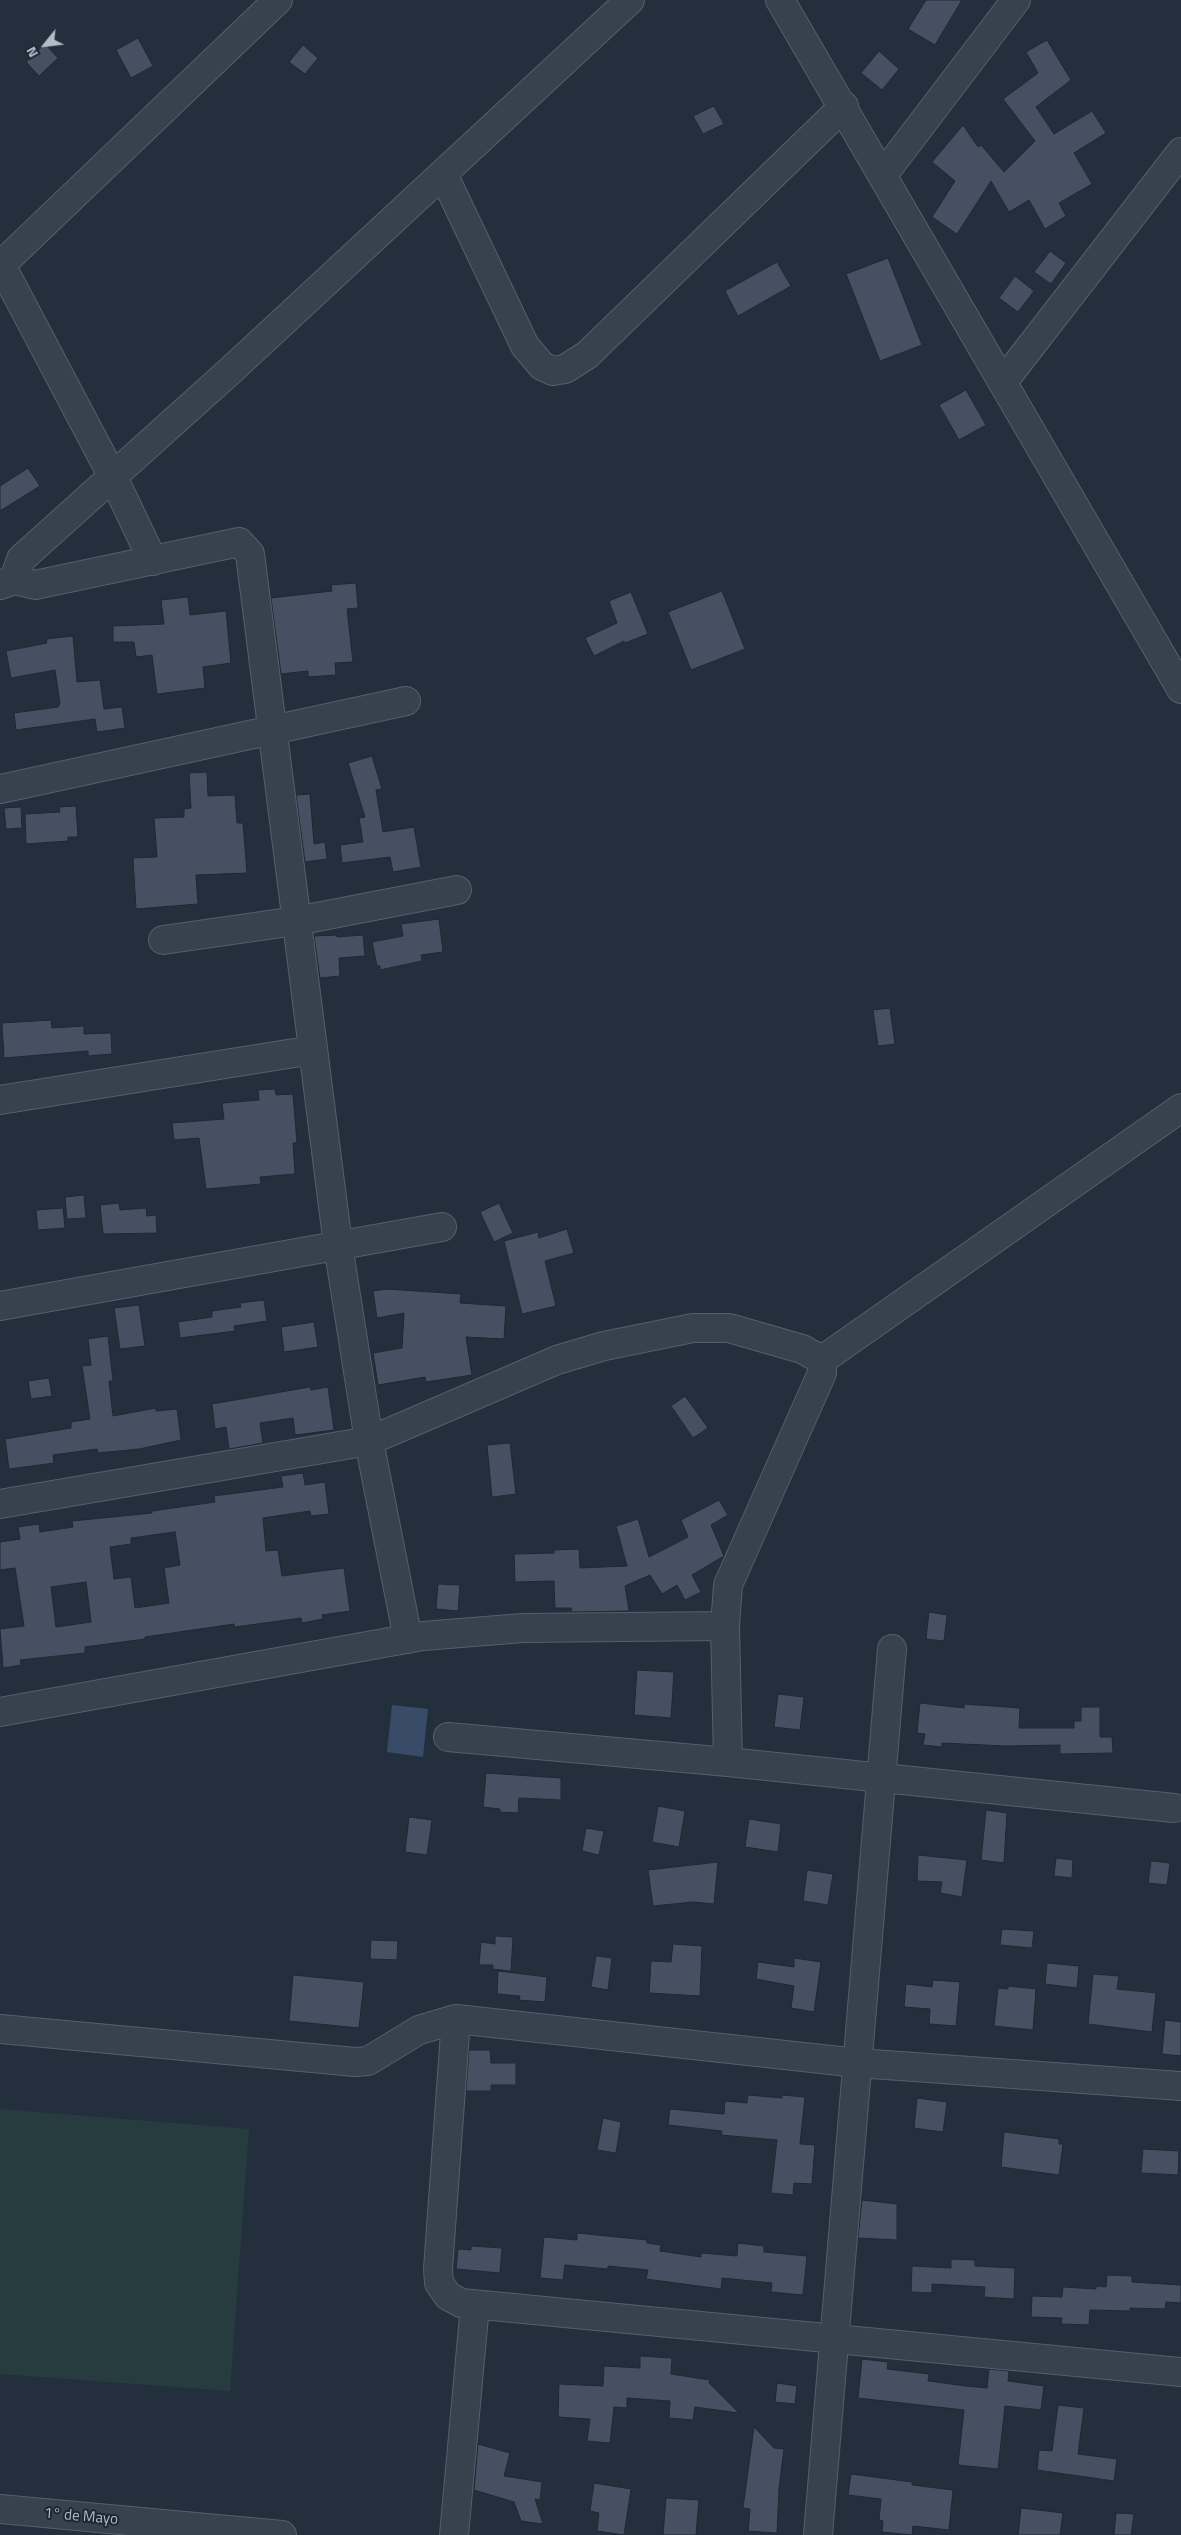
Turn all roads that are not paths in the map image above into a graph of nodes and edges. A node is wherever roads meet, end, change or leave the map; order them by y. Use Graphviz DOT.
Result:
graph roads {
  1 [pos="278,0"];
  2 [pos="630,0"];
  3 [pos="780,0"];
  4 [pos="1016,0"];
  5 [pos="844,106"];
  6 [pos="1181,152"];
  7 [pos="442,174"];
  8 [pos="884,175"];
  9 [pos="0,265"];
  10 [pos="1003,382"];
  11 [pos="113,477"];
  12 [pos="153,561"];
  13 [pos="7,582"];
  14 [pos="1179,679"];
  15 [pos="406,701"];
  16 [pos="270,729"];
  17 [pos="0,789"];
  18 [pos="457,890"];
  19 [pos="296,921"];
  20 [pos="163,940"];
  21 [pos="313,1050"];
  22 [pos="0,1100"];
  23 [pos="1181,1108"];
  24 [pos="442,1227"];
  25 [pos="338,1245"];
  26 [pos="0,1306"];
  27 [pos="822,1360"];
  28 [pos="369,1441"];
  29 [pos="0,1504"];
  30 [pos="725,1626"];
  31 [pos="408,1639"];
  32 [pos="892,1649"];
  33 [pos="0,1712"];
  34 [pos="448,1737"];
  35 [pos="728,1762"];
  36 [pos="881,1778"];
  37 [pos="1174,1808"];
  38 [pos="456,2019"];
  39 [pos="0,2029"];
  40 [pos="858,2063"];
  41 [pos="1181,2086"];
  42 [pos="475,2305"];
  43 [pos="834,2340"];
  44 [pos="1181,2372"];
  45 [pos="0,2509"];
  46 [pos="73,2526"];
  47 [pos="282,2535"];
  48 [pos="454,2535"];
  49 [pos="818,2535"];
  1 -- 9 [label="street"];
  2 -- 7 [label="street"];
  3 -- 5 [label="street"];
  4 -- 8 [label="street"];
  5 -- 7 [label="street"];
  5 -- 8 [label="street"];
  6 -- 10 [label="street"];
  7 -- 11 [label="street"];
  8 -- 10 [label="street"];
  9 -- 11 [label="street"];
  10 -- 14 [label="street"];
  11 -- 12 [label="street"];
  11 -- 13 [label="street"];
  12 -- 13 [label="street"];
  12 -- 16 [label="street"];
  15 -- 16 [label="street"];
  16 -- 17 [label="street"];
  16 -- 19 [label="street"];
  18 -- 19 [label="street"];
  19 -- 20 [label="street"];
  19 -- 21 [label="street"];
  21 -- 22 [label="street"];
  21 -- 25 [label="street"];
  23 -- 27 [label="street"];
  24 -- 25 [label="street"];
  25 -- 26 [label="street"];
  25 -- 28 [label="street"];
  27 -- 28 [label="street"];
  27 -- 30 [label="street"];
  28 -- 29 [label="street"];
  28 -- 31 [label="street"];
  30 -- 31 [label="street"];
  30 -- 35 [label="street"];
  31 -- 33 [label="street"];
  32 -- 36 [label="street"];
  34 -- 35 [label="street"];
  35 -- 36 [label="street"];
  36 -- 37 [label="street"];
  36 -- 40 [label="street"];
  38 -- 39 [label="street"];
  38 -- 40 [label="street"];
  38 -- 42 [label="street"];
  40 -- 41 [label="street"];
  40 -- 43 [label="street"];
  42 -- 43 [label="street"];
  42 -- 48 [label="street"];
  43 -- 44 [label="street"];
  43 -- 49 [label="street"];
  45 -- 46 [label="street, 1° de Mayo"];
  46 -- 47 [label="street, 1° de Mayo"];
}
